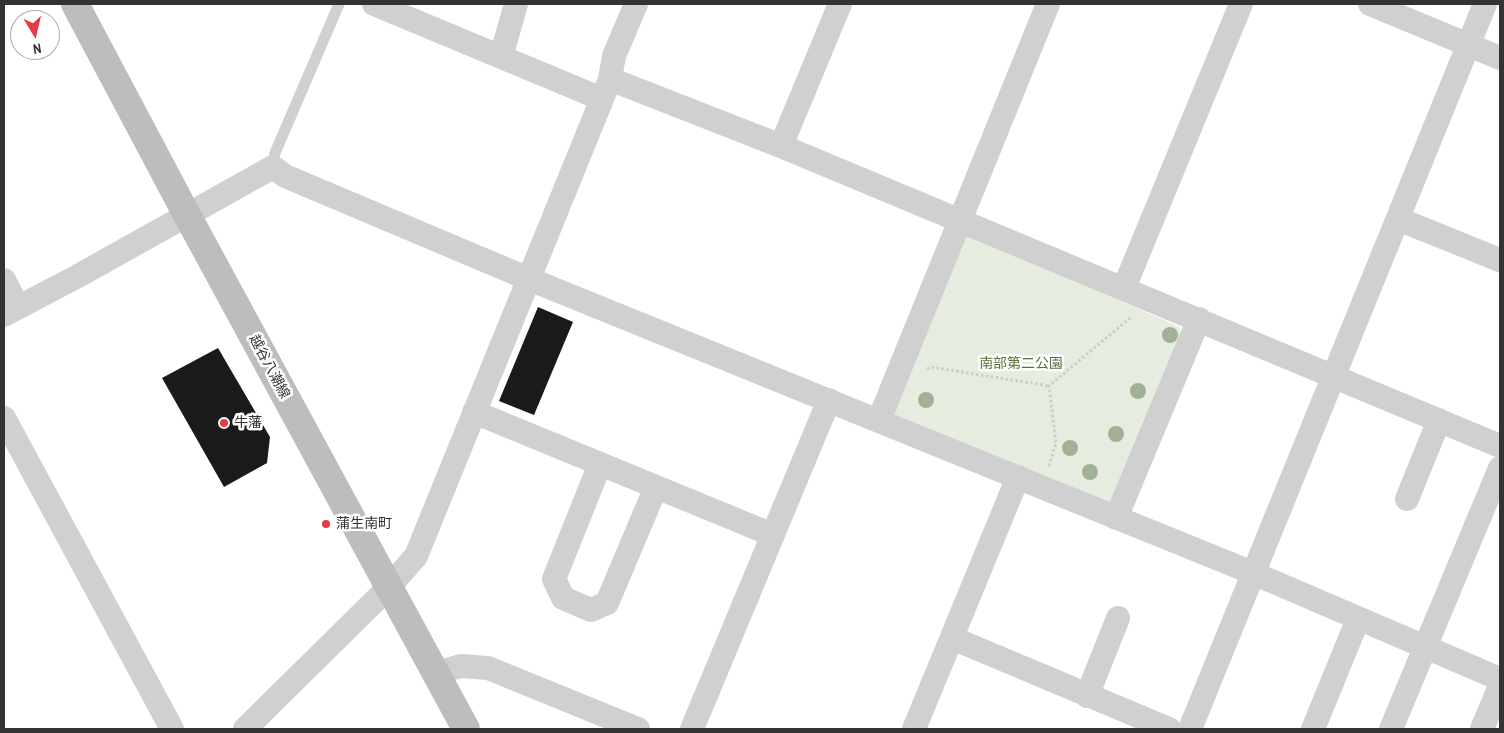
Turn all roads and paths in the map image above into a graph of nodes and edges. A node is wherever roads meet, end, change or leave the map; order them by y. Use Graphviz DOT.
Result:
graph roads {
  1 [pos="75,4"];
  2 [pos="339,4"];
  3 [pos="374,4"];
  4 [pos="516,4"];
  5 [pos="636,4"];
  6 [pos="840,4"];
  7 [pos="1048,4"];
  8 [pos="1241,4"];
  9 [pos="1370,4"];
  10 [pos="1485,4"];
  11 [pos="1468,44"];
  12 [pos="501,57"];
  13 [pos="1500,58"];
  14 [pos="609,78"];
  15 [pos="781,146"];
  16 [pos="273,167"];
  17 [pos="187,215"];
  18 [pos="1398,219"];
  19 [pos="959,220"];
  20 [pos="1500,260"];
  21 [pos="529,279"];
  22 [pos="4,280"];
  23 [pos="1124,288"];
  24 [pos="11,311"];
  25 [pos="1132,314"];
  26 [pos="1199,320"];
  27 [pos="900,367"];
  28 [pos="1334,376"];
  29 [pos="1049,386"];
  30 [pos="829,400"];
  31 [pos="474,412"];
  32 [pos="4,418"];
  33 [pos="878,420"];
  34 [pos="1439,420"];
  35 [pos="1500,446"];
  36 [pos="1053,454"];
  37 [pos="600,464"];
  38 [pos="1500,468"];
  39 [pos="1018,477"];
  40 [pos="656,487"];
  41 [pos="1407,499"];
  42 [pos="1116,518"];
  43 [pos="772,535"];
  44 [pos="1253,574"];
  45 [pos="389,587"];
  46 [pos="1118,618"];
  47 [pos="1358,619"];
  48 [pos="952,638"];
  49 [pos="1426,647"];
  50 [pos="436,673"];
  51 [pos="1500,679"];
  52 [pos="1500,686"];
  53 [pos="1087,696"];
  54 [pos="172,729"];
  55 [pos="246,729"];
  56 [pos="466,729"];
  57 [pos="638,729"];
  58 [pos="692,729"];
  59 [pos="914,729"];
  60 [pos="1170,729"];
  61 [pos="1190,729"];
  62 [pos="1313,729"];
  63 [pos="1391,729"];
  64 [pos="1482,729"];
  1 -- 17 [label="main road, 越谷八潮線"];
  2 -- 16 [label="lane"];
  3 -- 12 [label="street"];
  4 -- 12 [label="street"];
  5 -- 14 [label="street"];
  6 -- 15 [label="street"];
  7 -- 19 [label="street"];
  8 -- 23 [label="street"];
  9 -- 11 [label="street"];
  10 -- 11 [label="street"];
  11 -- 13 [label="street"];
  11 -- 18 [label="street"];
  12 -- 14 [label="street"];
  14 -- 15 [label="street"];
  14 -- 21 [label="street"];
  15 -- 19 [label="street"];
  16 -- 17 [label="street"];
  16 -- 21 [label="street"];
  17 -- 24 [label="street"];
  17 -- 45 [label="main road, 越谷八潮線"];
  18 -- 20 [label="street"];
  18 -- 28 [label="street"];
  19 -- 23 [label="street"];
  19 -- 27 [label="street"];
  21 -- 30 [label="street"];
  21 -- 31 [label="street"];
  22 -- 24 [label="street"];
  23 -- 26 [label="street"];
  25 -- 29 [label="path"];
  26 -- 28 [label="street"];
  26 -- 42 [label="street"];
  27 -- 29 [label="path"];
  27 -- 33 [label="street"];
  28 -- 34 [label="street"];
  28 -- 44 [label="street"];
  29 -- 36 [label="path"];
  30 -- 33 [label="street"];
  30 -- 43 [label="street"];
  31 -- 37 [label="street"];
  31 -- 45 [label="street"];
  32 -- 54 [label="street"];
  33 -- 39 [label="street"];
  34 -- 35 [label="street"];
  34 -- 41 [label="street"];
  37 -- 40 [label="street"];
  37 -- 40 [label="street"];
  38 -- 49 [label="street"];
  39 -- 42 [label="street"];
  39 -- 48 [label="street"];
  40 -- 43 [label="street"];
  42 -- 44 [label="street"];
  43 -- 58 [label="street"];
  44 -- 47 [label="street"];
  44 -- 61 [label="street"];
  45 -- 50 [label="main road, 越谷八潮線"];
  45 -- 55 [label="street"];
  46 -- 53 [label="street"];
  47 -- 49 [label="street"];
  47 -- 62 [label="street"];
  48 -- 53 [label="street"];
  48 -- 59 [label="street"];
  49 -- 51 [label="street"];
  49 -- 63 [label="street"];
  50 -- 56 [label="main road, 越谷八潮線"];
  50 -- 57 [label="street"];
  52 -- 64 [label="street"];
  53 -- 60 [label="street"];
}
